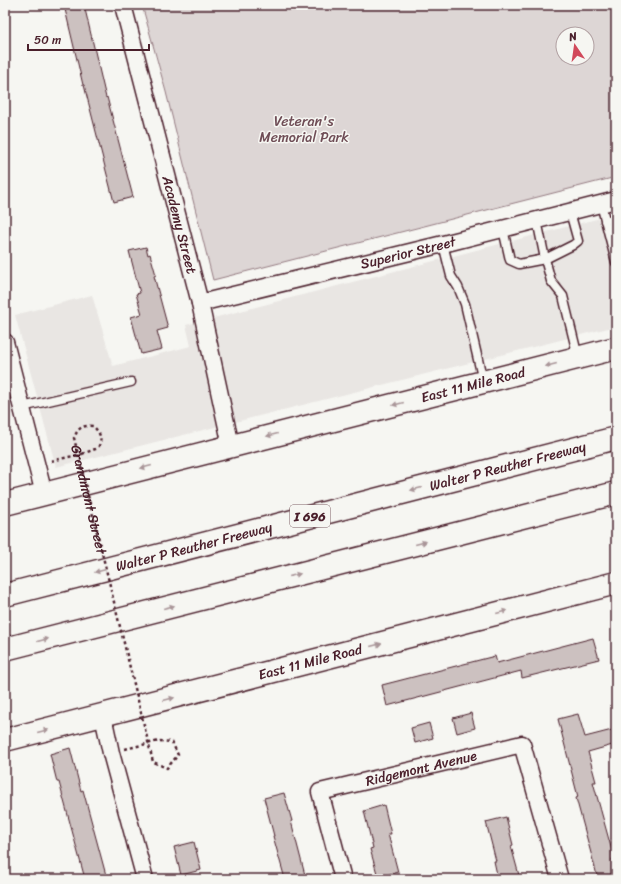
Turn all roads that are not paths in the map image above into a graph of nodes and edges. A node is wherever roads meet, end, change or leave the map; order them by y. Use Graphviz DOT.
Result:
graph roads {
  1 [pos="122,5"];
  2 [pos="608,202"];
  3 [pos="570,212"];
  4 [pos="616,218"];
  5 [pos="537,220"];
  6 [pos="605,221"];
  7 [pos="503,229"];
  8 [pos="443,244"];
  9 [pos="545,259"];
  10 [pos="616,262"];
  11 [pos="200,303"];
  12 [pos="5,342"];
  13 [pos="616,348"];
  14 [pos="578,358"];
  15 [pos="131,382"];
  16 [pos="483,382"];
  17 [pos="22,407"];
  18 [pos="616,438"];
  19 [pos="231,446"];
  20 [pos="616,493"];
  21 [pos="44,494"];
  22 [pos="5,504"];
  23 [pos="616,583"];
  24 [pos="5,595"];
  25 [pos="5,650"];
  26 [pos="103,716"];
  27 [pos="5,740"];
  28 [pos="145,879"];
  29 [pos="343,879"];
  30 [pos="560,879"];
  1 -- 11 [label="street, Academy Street"];
  2 -- 3 [label="street, Superior Street"];
  2 -- 6 [label="lane"];
  3 -- 5 [label="street, Superior Street"];
  3 -- 9 [label="lane"];
  4 -- 6 [label="lane"];
  5 -- 7 [label="street, Superior Street"];
  5 -- 9 [label="lane"];
  6 -- 10 [label="lane"];
  7 -- 8 [label="street, Superior Street"];
  7 -- 9 [label="lane"];
  8 -- 11 [label="street, Superior Street"];
  8 -- 16 [label="lane"];
  9 -- 14 [label="lane"];
  11 -- 19 [label="street, Academy Street"];
  12 -- 17 [label="street"];
  13 -- 14 [label="main road, East 11 Mile Road"];
  14 -- 16 [label="main road, East 11 Mile Road, one-way"];
  15 -- 17 [label="lane"];
  16 -- 19 [label="main road, East 11 Mile Road, one-way"];
  17 -- 21 [label="street"];
  18 -- 24 [label="main road, Walter P Reuther Freeway / I 696, one-way"];
  19 -- 21 [label="main road, East 11 Mile Road, one-way"];
  25 -- 20 [label="main road, one-way"];
  21 -- 22 [label="main road, East 11 Mile Road"];
  26 -- 23 [label="main road, East 11 Mile Road, one-way"];
  27 -- 26 [label="main road, East 11 Mile Road, one-way"];
  26 -- 28 [label="street"];
  29 -- 30 [label="street, Ridgemont Avenue"];
}
